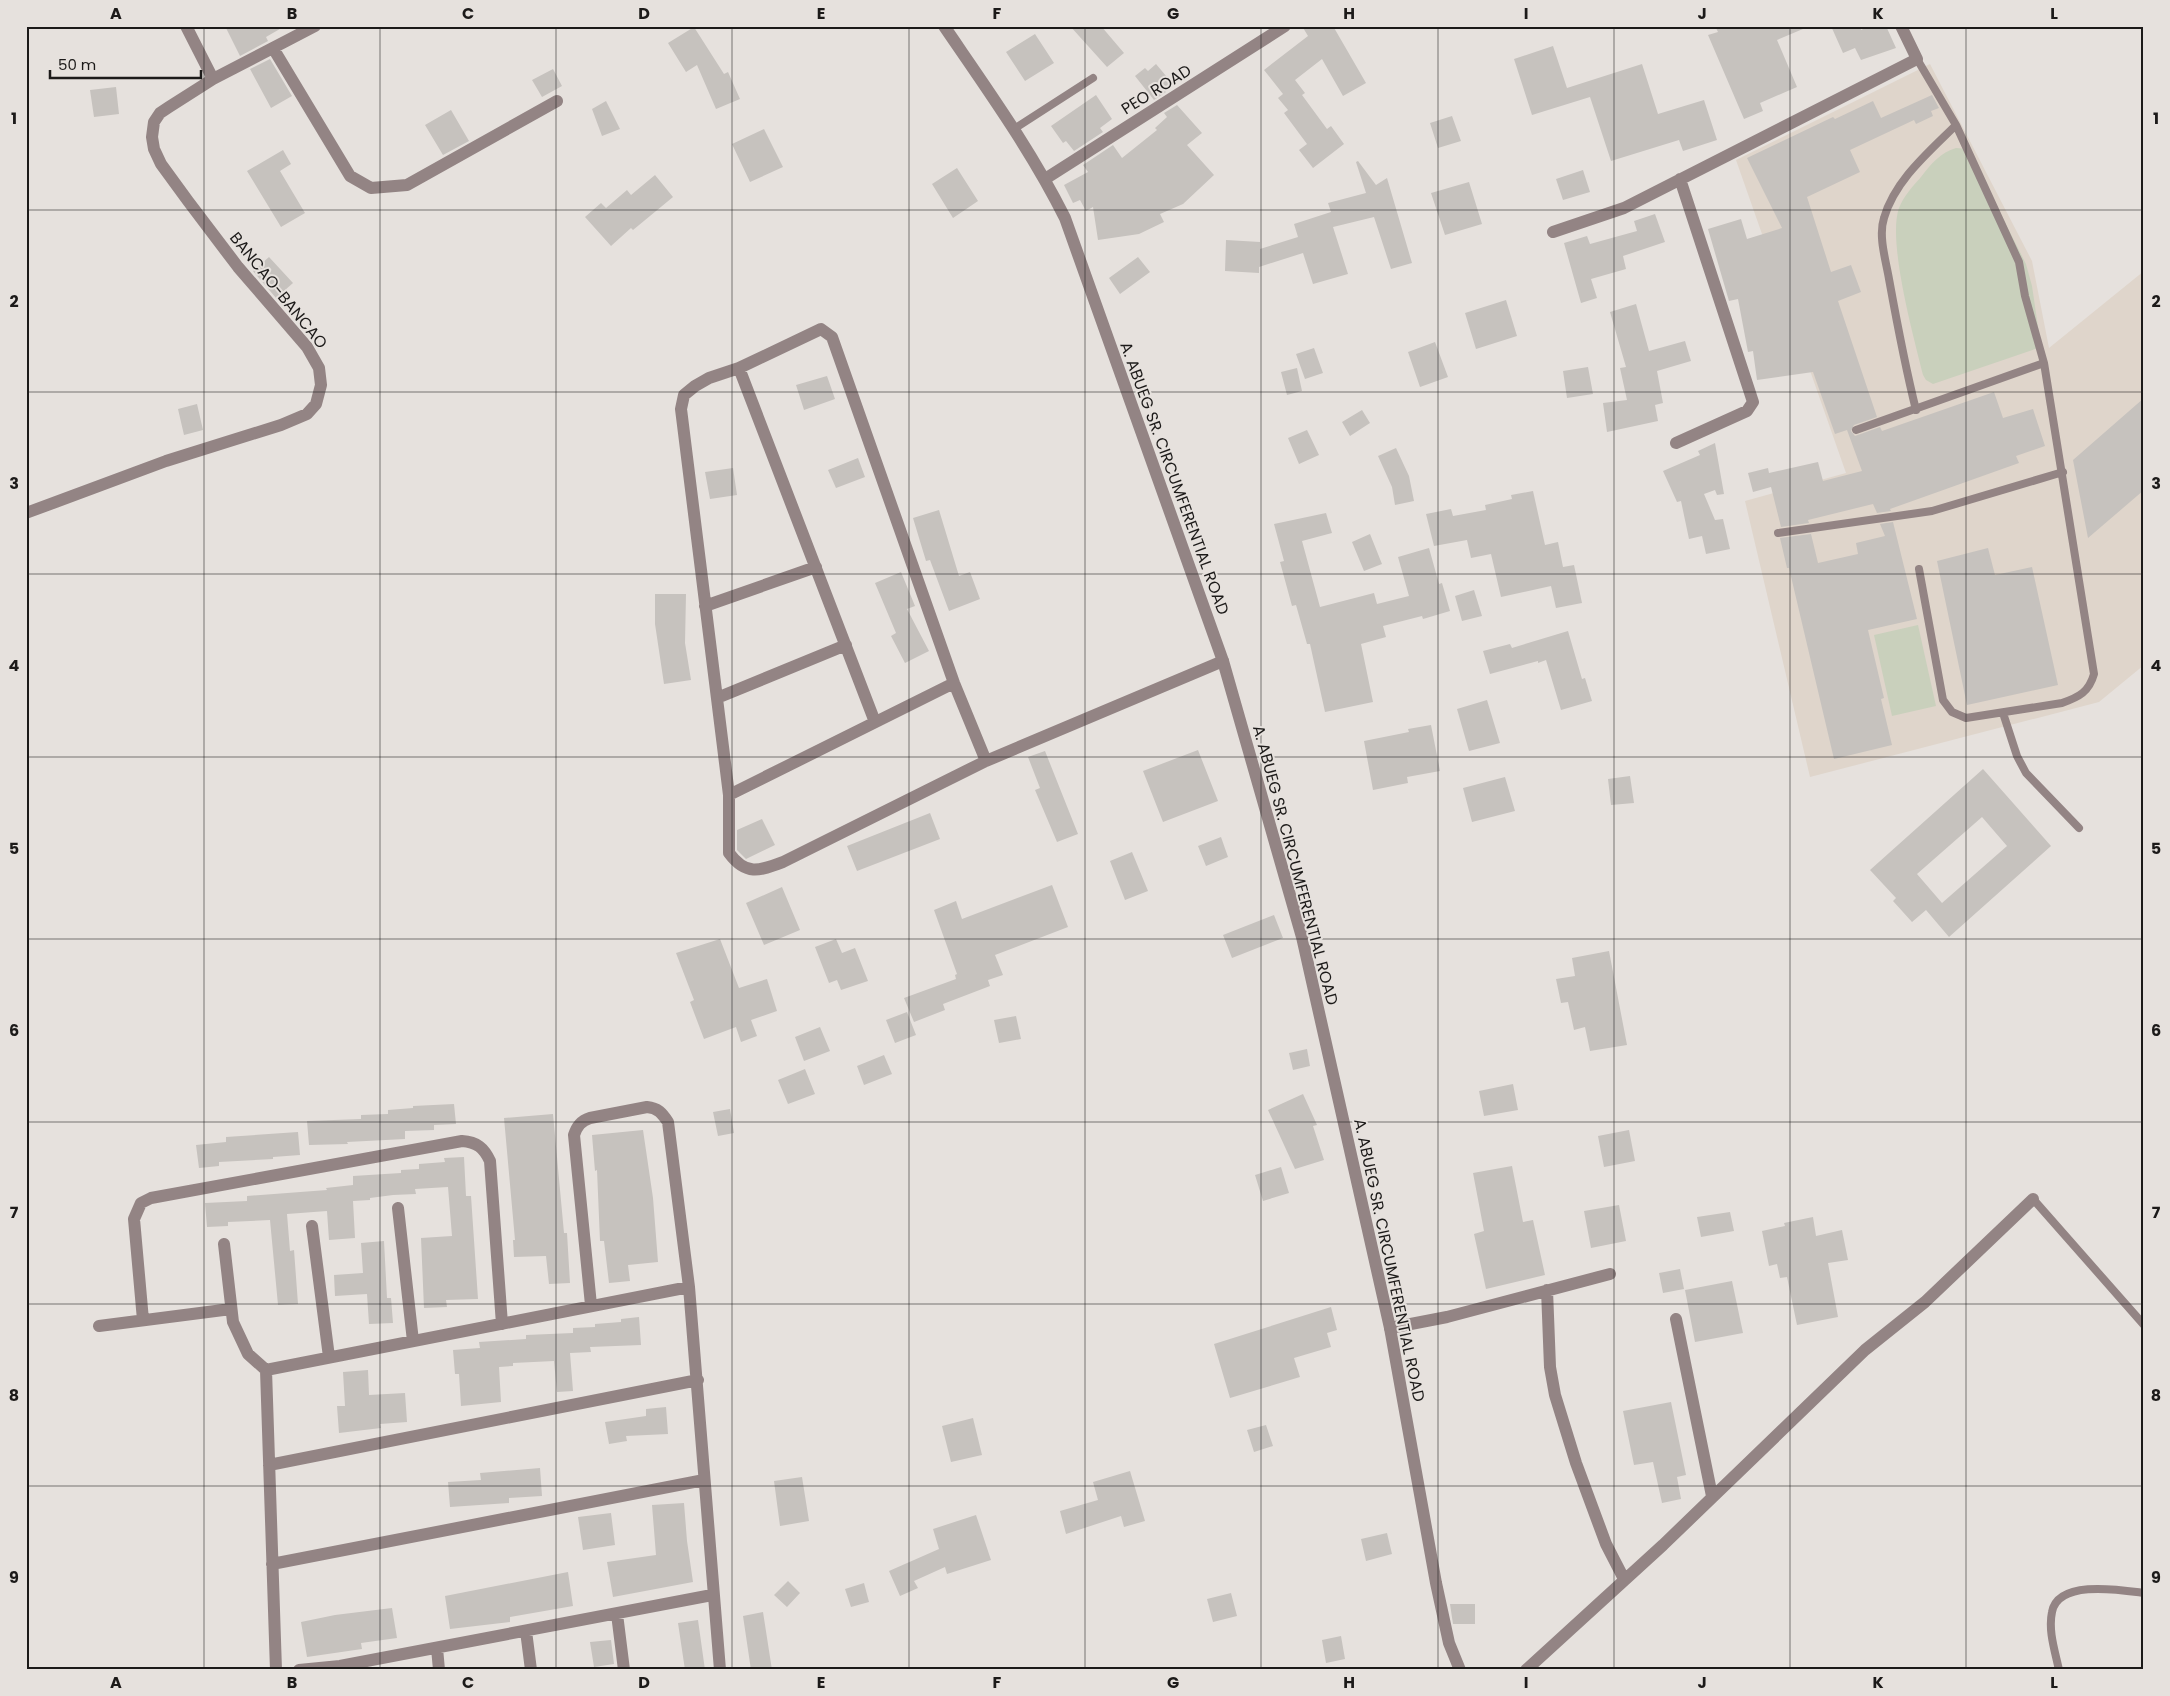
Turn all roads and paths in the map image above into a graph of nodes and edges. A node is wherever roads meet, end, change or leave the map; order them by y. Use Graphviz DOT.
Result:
graph roads {
  1 [pos="186,26"];
  2 [pos="315,26"];
  3 [pos="944,26"];
  4 [pos="1285,26"];
  5 [pos="1901,26"];
  6 [pos="273,48"];
  7 [pos="1917,59"];
  8 [pos="1092,78"];
  9 [pos="213,79"];
  10 [pos="557,101"];
  11 [pos="1956,125"];
  12 [pos="1014,129"];
  13 [pos="1045,178"];
  14 [pos="1680,179"];
  15 [pos="1553,232"];
  16 [pos="2044,363"];
  17 [pos="739,368"];
  18 [pos="1916,410"];
  19 [pos="1856,430"];
  20 [pos="1676,442"];
  21 [pos="2063,472"];
  22 [pos="26,513"];
  23 [pos="1778,533"];
  24 [pos="816,568"];
  25 [pos="1919,569"];
  26 [pos="705,606"];
  27 [pos="846,645"];
  28 [pos="1223,661"];
  29 [pos="954,683"];
  30 [pos="717,698"];
  31 [pos="2003,713"];
  32 [pos="875,722"];
  33 [pos="986,761"];
  34 [pos="729,795"];
  35 [pos="2079,828"];
  36 [pos="2033,1199"];
  37 [pos="398,1208"];
  38 [pos="312,1226"];
  39 [pos="224,1244"];
  40 [pos="1610,1274"];
  41 [pos="689,1287"];
  42 [pos="1547,1290"];
  43 [pos="591,1305"];
  44 [pos="231,1309"];
  45 [pos="1676,1319"];
  46 [pos="142,1320"];
  47 [pos="502,1324"];
  48 [pos="2144,1325"];
  49 [pos="99,1326"];
  50 [pos="1390,1328"];
  51 [pos="413,1341"];
  52 [pos="329,1357"];
  53 [pos="266,1370"];
  54 [pos="698,1380"];
  55 [pos="269,1465"];
  56 [pos="704,1480"];
  57 [pos="1712,1496"];
  58 [pos="272,1564"];
  59 [pos="1624,1579"];
  60 [pos="2144,1593"];
  61 [pos="712,1595"];
  62 [pos="617,1614"];
  63 [pos="526,1631"];
  64 [pos="437,1648"];
  65 [pos="340,1668"];
  66 [pos="276,1670"];
  67 [pos="299,1670"];
  68 [pos="439,1670"];
  69 [pos="531,1670"];
  70 [pos="624,1670"];
  71 [pos="720,1670"];
  72 [pos="1460,1670"];
  73 [pos="1526,1670"];
  74 [pos="2059,1670"];
  1 -- 9 [label="street"];
  2 -- 6 [label="street, BANCAO-BANCAO"];
  3 -- 12 [label="street, A. ABUEG SR. CIRCUMFERENTIAL ROAD"];
  4 -- 13 [label="street, PEO ROAD"];
  5 -- 7 [label="street"];
  6 -- 9 [label="street, BANCAO-BANCAO"];
  6 -- 10 [label="street"];
  7 -- 11 [label="lane"];
  7 -- 14 [label="street"];
  8 -- 12 [label="lane"];
  9 -- 22 [label="street, BANCAO-BANCAO"];
  11 -- 16 [label="lane"];
  11 -- 18 [label="lane"];
  12 -- 13 [label="street, A. ABUEG SR. CIRCUMFERENTIAL ROAD"];
  13 -- 28 [label="street, A. ABUEG SR. CIRCUMFERENTIAL ROAD"];
  14 -- 15 [label="street"];
  14 -- 20 [label="street"];
  16 -- 18 [label="lane"];
  16 -- 21 [label="lane"];
  17 -- 24 [label="street"];
  17 -- 26 [label="street"];
  17 -- 29 [label="street"];
  18 -- 19 [label="lane"];
  21 -- 23 [label="lane"];
  21 -- 31 [label="lane"];
  24 -- 26 [label="street"];
  24 -- 27 [label="street"];
  25 -- 31 [label="lane"];
  26 -- 30 [label="street"];
  27 -- 30 [label="street"];
  27 -- 32 [label="street"];
  28 -- 33 [label="street"];
  28 -- 50 [label="street, A. ABUEG SR. CIRCUMFERENTIAL ROAD"];
  29 -- 32 [label="street"];
  29 -- 33 [label="street"];
  30 -- 34 [label="street"];
  31 -- 35 [label="lane"];
  32 -- 34 [label="street"];
  33 -- 34 [label="street"];
  36 -- 48 [label="lane"];
  36 -- 57 [label="street"];
  37 -- 51 [label="street"];
  38 -- 52 [label="street"];
  39 -- 44 [label="street"];
  40 -- 42 [label="street"];
  41 -- 43 [label="street"];
  41 -- 43 [label="street"];
  41 -- 54 [label="street"];
  42 -- 50 [label="street"];
  42 -- 59 [label="street"];
  43 -- 47 [label="street"];
  44 -- 46 [label="street"];
  44 -- 53 [label="street"];
  45 -- 57 [label="street"];
  46 -- 47 [label="street"];
  46 -- 49 [label="street"];
  47 -- 51 [label="street"];
  50 -- 72 [label="street, A. ABUEG SR. CIRCUMFERENTIAL ROAD"];
  51 -- 52 [label="street"];
  52 -- 53 [label="street"];
  53 -- 55 [label="street"];
  54 -- 55 [label="street"];
  54 -- 56 [label="street"];
  55 -- 58 [label="street"];
  56 -- 58 [label="street"];
  56 -- 61 [label="street"];
  57 -- 59 [label="street"];
  58 -- 66 [label="street"];
  59 -- 73 [label="street"];
  60 -- 74 [label="lane"];
  61 -- 62 [label="street"];
  61 -- 71 [label="street"];
  62 -- 63 [label="street"];
  62 -- 70 [label="street"];
  63 -- 64 [label="street"];
  63 -- 69 [label="street"];
  64 -- 65 [label="street"];
  64 -- 68 [label="street"];
  65 -- 67 [label="street"];
}
